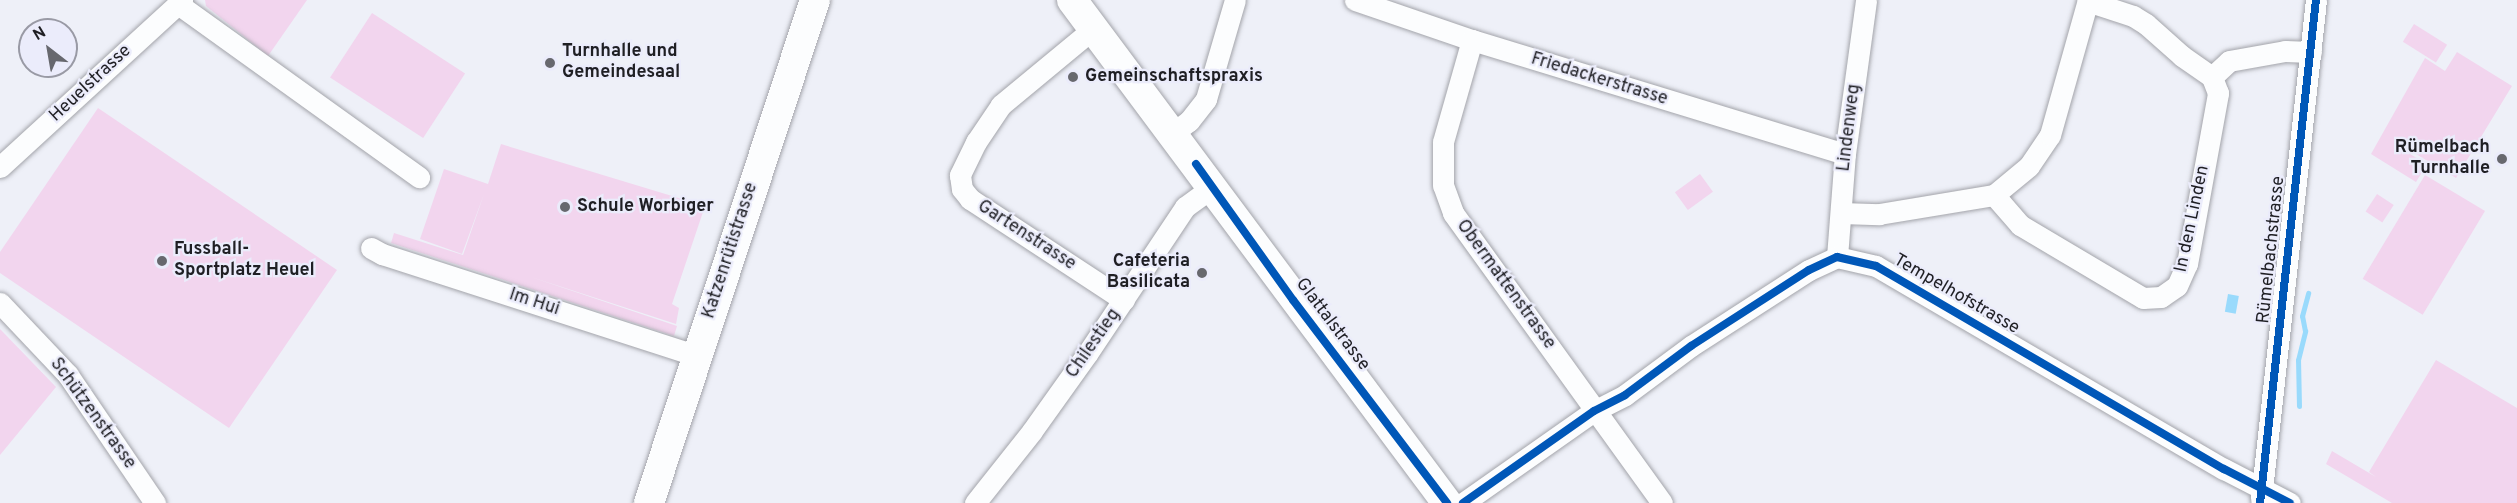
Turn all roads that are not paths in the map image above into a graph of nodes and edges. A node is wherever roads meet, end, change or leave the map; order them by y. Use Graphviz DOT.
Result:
graph roads {
  1 [pos="815,0"];
  2 [pos="1072,0"];
  3 [pos="1235,0"];
  4 [pos="1355,0"];
  5 [pos="1866,0"];
  6 [pos="2316,0"];
  7 [pos="2087,1"];
  8 [pos="180,2"];
  9 [pos="1094,28"];
  10 [pos="1472,40"];
  11 [pos="2311,52"];
  12 [pos="2212,77"];
  13 [pos="1173,133"];
  14 [pos="1845,154"];
  15 [pos="0,167"];
  16 [pos="419,177"];
  17 [pos="1213,187"];
  18 [pos="1994,195"];
  19 [pos="1841,213"];
  20 [pos="371,248"];
  21 [pos="1837,256"];
  22 [pos="1124,300"];
  23 [pos="0,303"];
  24 [pos="697,356"];
  25 [pos="1594,411"];
  26 [pos="2261,495"];
  27 [pos="653,502"];
  28 [pos="155,503"];
  29 [pos="975,503"];
  30 [pos="1447,503"];
  31 [pos="1463,503"];
  32 [pos="1662,503"];
  33 [pos="2290,503"];
  1 -- 24 [label="street, Katzenrütistrasse"];
  2 -- 9 [label="street, Glattalstrasse"];
  3 -- 13 [label="street"];
  4 -- 10 [label="street, Friedackerstrasse"];
  5 -- 14 [label="street, Lindenweg"];
  6 -- 11 [label="street, Rümelbachstrasse"];
  7 -- 12 [label="street"];
  7 -- 18 [label="street"];
  8 -- 15 [label="street, Heuelstrasse"];
  8 -- 16 [label="street"];
  9 -- 13 [label="street, Glattalstrasse"];
  9 -- 22 [label="street, Gartenstrasse"];
  10 -- 14 [label="street, Friedackerstrasse"];
  10 -- 25 [label="street, Obermattenstrasse"];
  11 -- 12 [label="street"];
  11 -- 26 [label="street, Rümelbachstrasse"];
  12 -- 18 [label="street, In den Linden"];
  13 -- 17 [label="street, Glattalstrasse"];
  14 -- 19 [label="street, Lindenweg"];
  17 -- 22 [label="street, Chilestieg"];
  17 -- 30 [label="street, Glattalstrasse"];
  18 -- 19 [label="street"];
  19 -- 21 [label="street, Lindenweg"];
  20 -- 24 [label="street, Im Hui"];
  21 -- 25 [label="street"];
  21 -- 26 [label="street, Tempelhofstrasse"];
  22 -- 29 [label="street, Chilestieg"];
  23 -- 28 [label="street, Schützenstrasse"];
  24 -- 27 [label="street, Katzenrütistrasse"];
  25 -- 31 [label="street"];
  25 -- 32 [label="street, Obermattenstrasse"];
  26 -- 33 [label="street, Tempelhofstrasse"];
}
